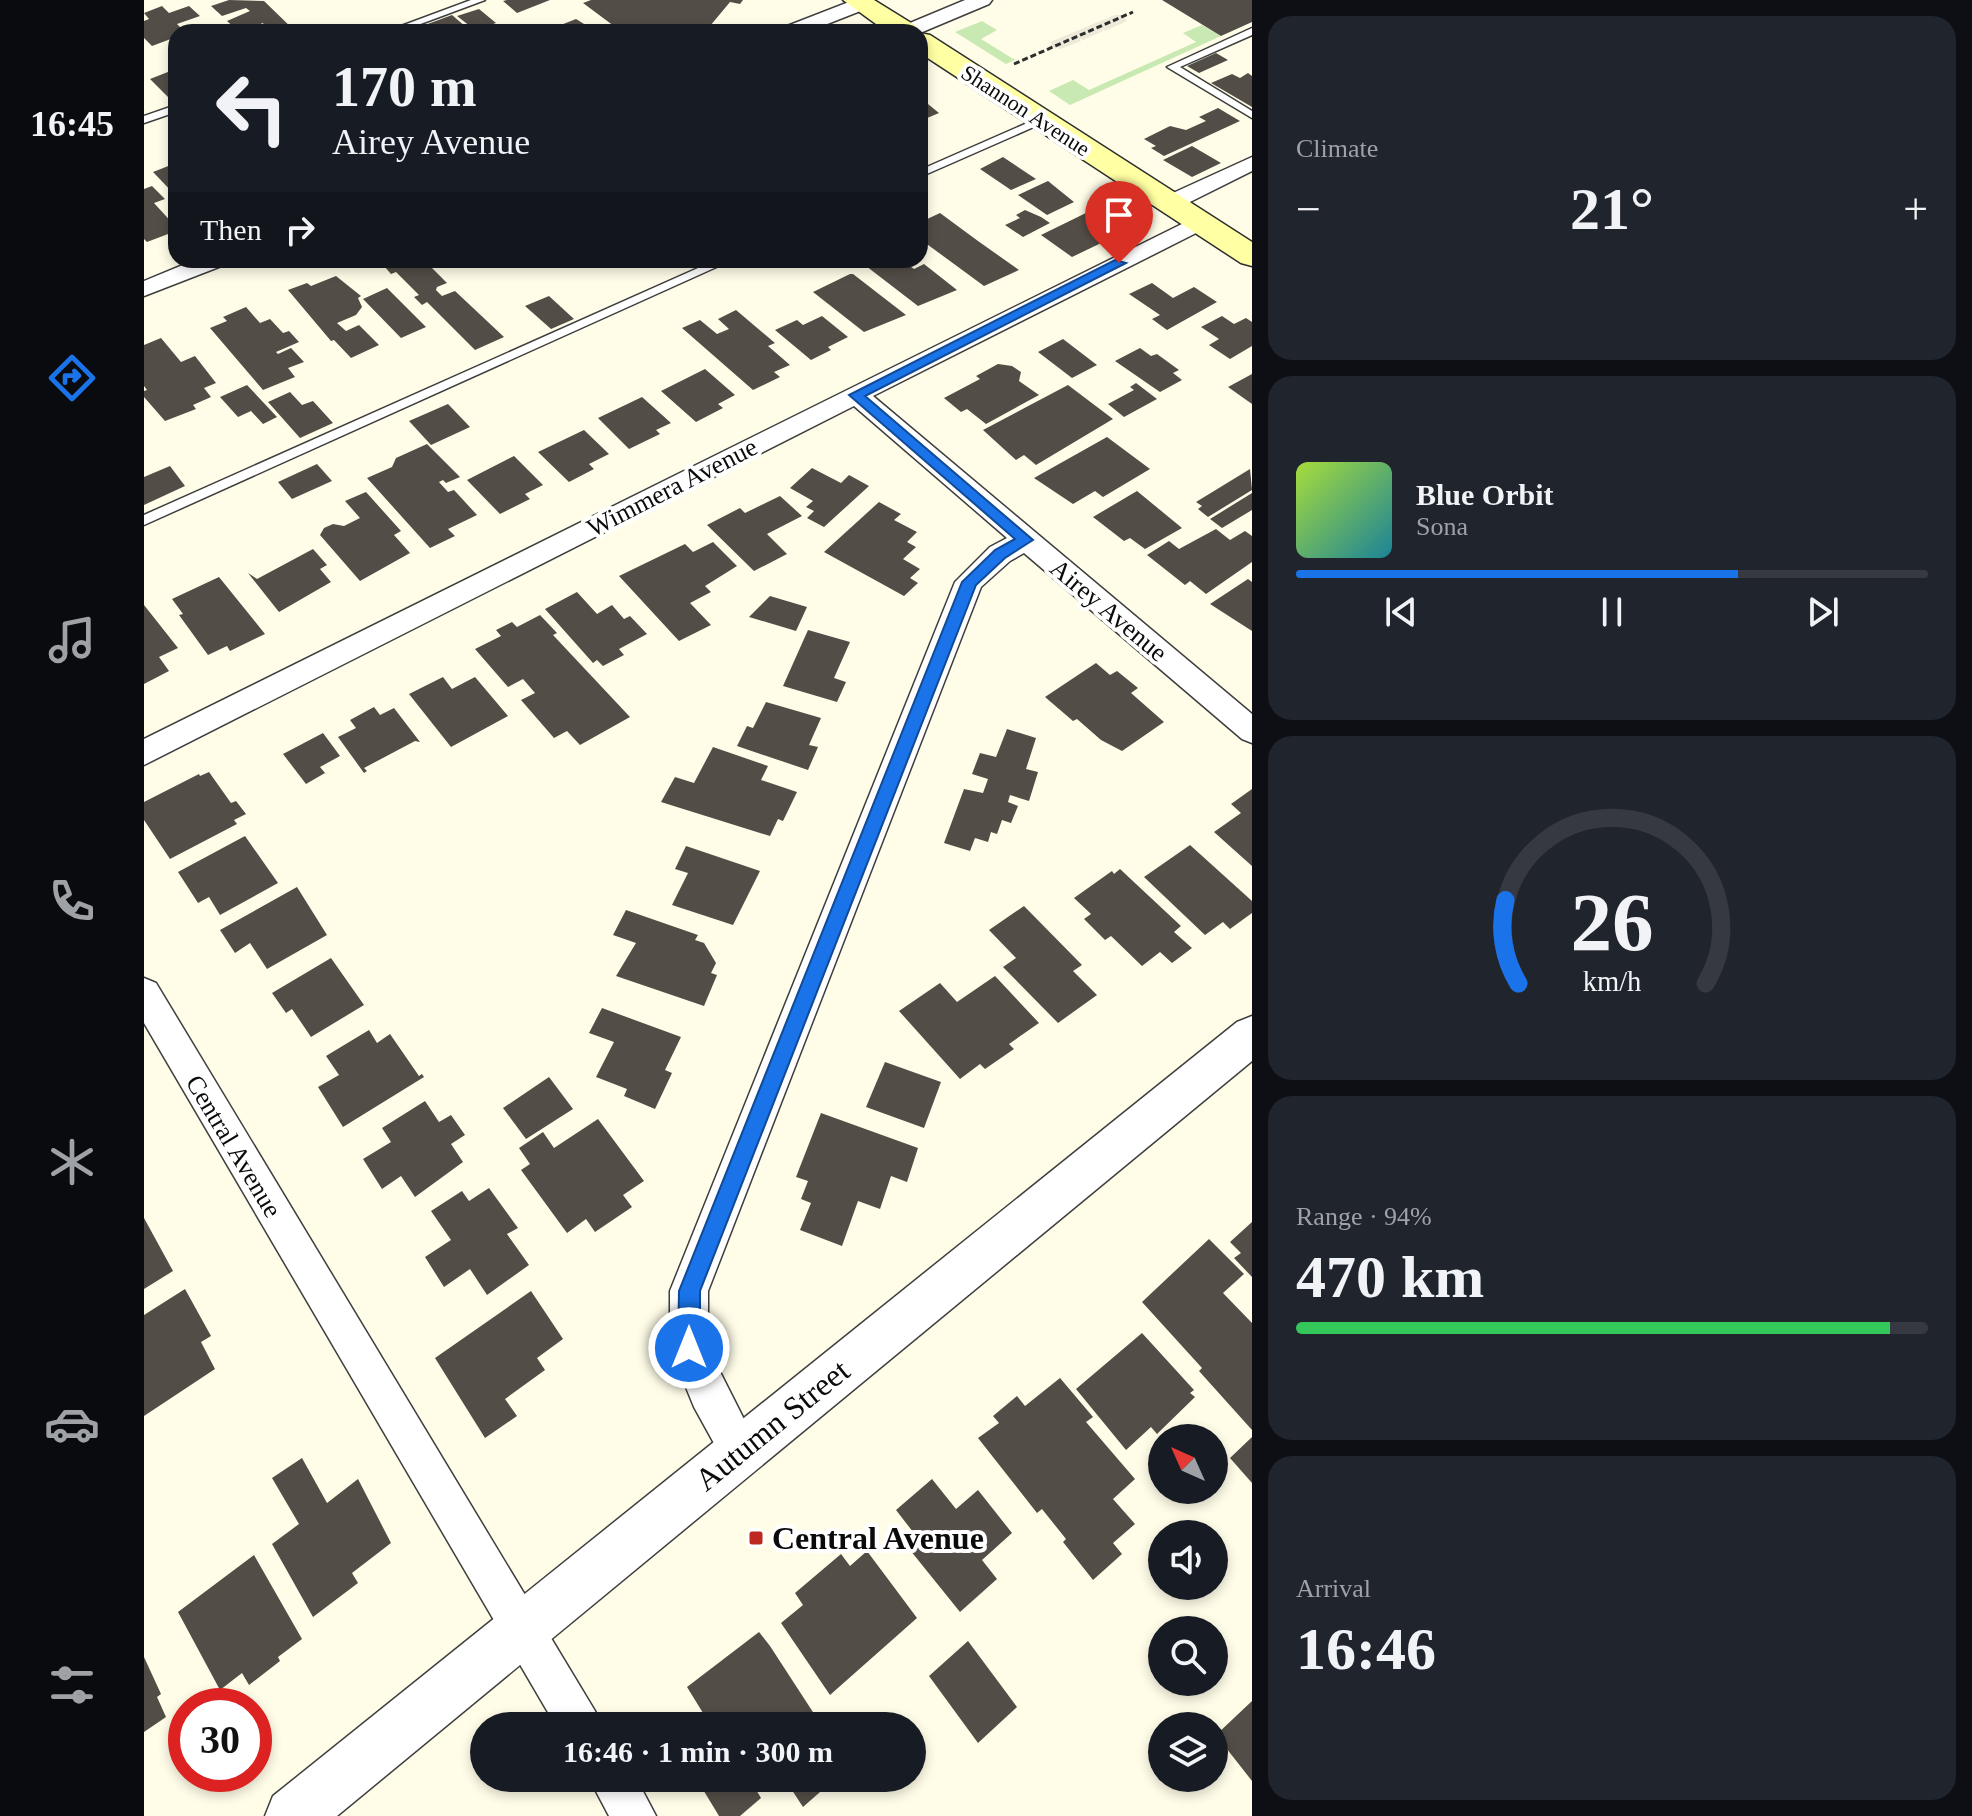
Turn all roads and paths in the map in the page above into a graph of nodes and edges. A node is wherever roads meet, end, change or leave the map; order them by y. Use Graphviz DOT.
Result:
graph roads {
  1 [pos="480,0"];
  2 [pos="982,0"];
  3 [pos="859,2"];
  4 [pos="1133,12"];
  5 [pos="412,24"];
  6 [pos="808,24"];
  7 [pos="893,24"];
  8 [pos="924,24"];
  9 [pos="1252,31"];
  10 [pos="928,46"];
  11 [pos="1009,66"];
  12 [pos="168,111"];
  13 [pos="1252,115"];
  14 [pos="144,120"];
  15 [pos="1041,120"];
  16 [pos="1252,163"];
  17 [pos="928,170"];
  18 [pos="1170,203"];
  19 [pos="1200,222"];
  20 [pos="1252,256"];
  21 [pos="196,268"];
  22 [pos="708,268"];
  23 [pos="144,289"];
  24 [pos="856,395"];
  25 [pos="144,520"];
  26 [pos="1025,540"];
  27 [pos="1252,731"];
  28 [pos="144,753"];
  29 [pos="144,993"];
  30 [pos="1252,1035"];
  31 [pos="740,1451"];
  32 [pos="521,1629"];
  33 [pos="571,1712"];
  34 [pos="619,1792"];
  35 [pos="293,1816"];
  36 [pos="634,1816"];
  1 -- 5 [label="lane"];
  2 -- 8 [label="street"];
  3 -- 6 [label="street"];
  3 -- 7 [label="main road"];
  4 -- 11 [label="path"];
  9 -- 13 [label="lane"];
  10 -- 15 [label="main road, Shannon Avenue"];
  12 -- 14 [label="lane"];
  15 -- 17 [label="lane"];
  15 -- 18 [label="main road, Shannon Avenue"];
  16 -- 18 [label="street"];
  18 -- 19 [label="main road, Shannon Avenue"];
  19 -- 20 [label="main road, Shannon Avenue"];
  19 -- 24 [label="street, Wimmera Avenue"];
  21 -- 23 [label="street"];
  22 -- 25 [label="lane"];
  24 -- 26 [label="street, Airey Avenue"];
  24 -- 28 [label="street, Wimmera Avenue"];
  26 -- 27 [label="street, Airey Avenue"];
  26 -- 31 [label="street"];
  29 -- 32 [label="street, Central Avenue"];
  30 -- 31 [label="street, Autumn Street"];
  31 -- 32 [label="street, Autumn Street"];
  32 -- 33 [label="street, Central Avenue"];
  32 -- 35 [label="street, Autumn Street"];
  34 -- 36 [label="street"];
}
